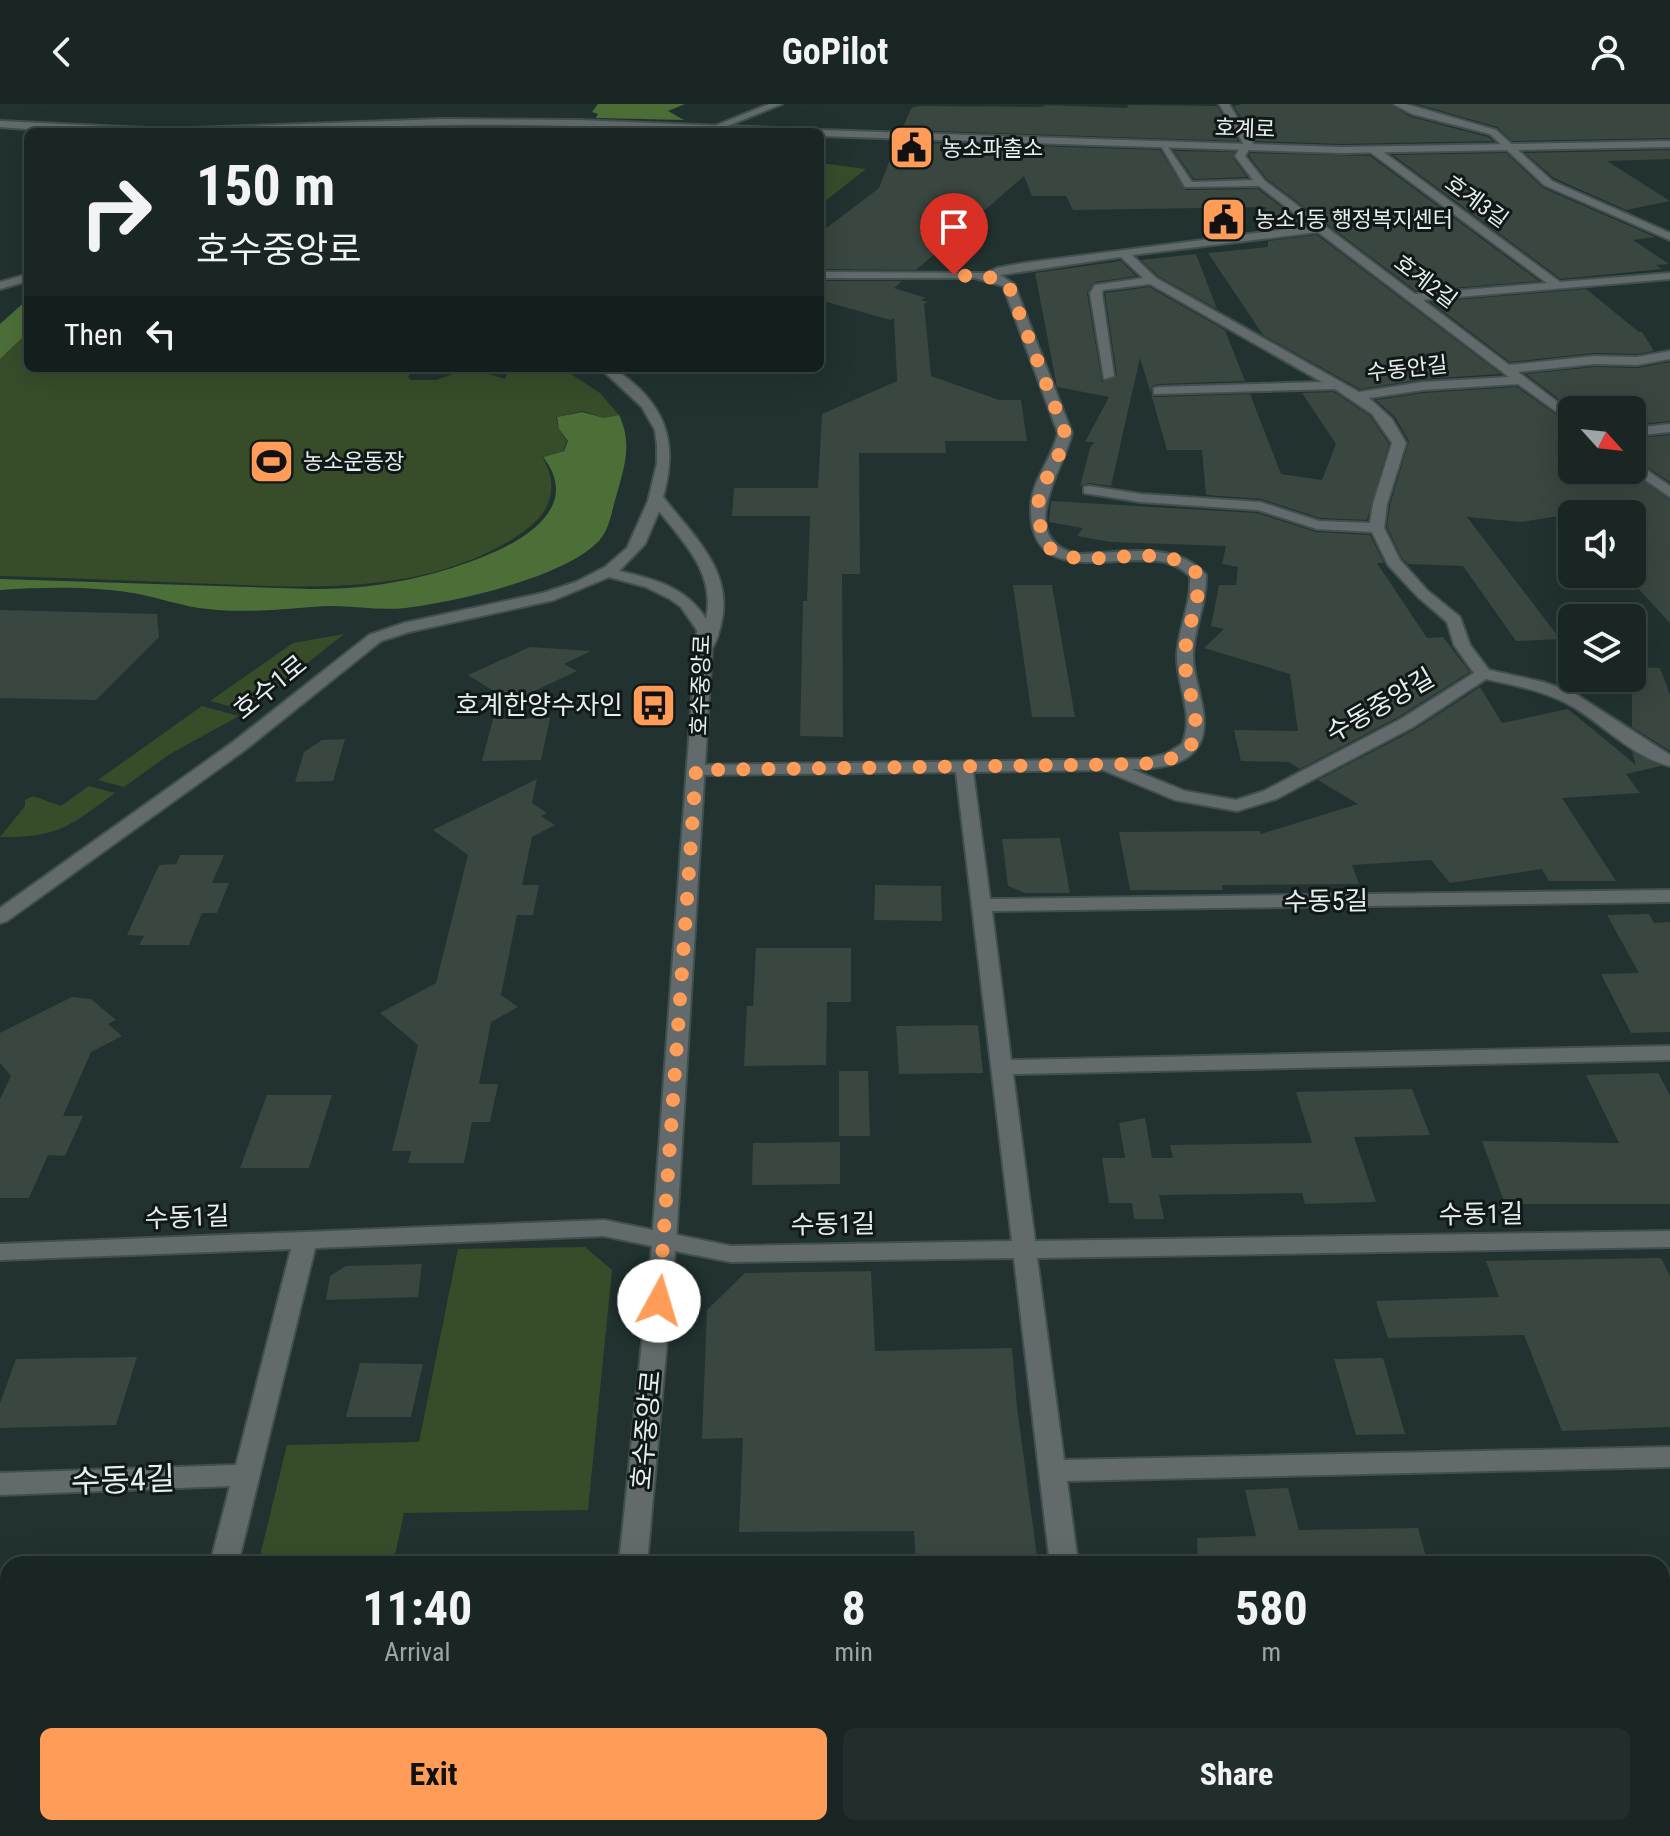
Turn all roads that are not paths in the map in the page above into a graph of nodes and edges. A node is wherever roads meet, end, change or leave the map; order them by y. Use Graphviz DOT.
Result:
graph roads {
  1 [pos="777,104"];
  2 [pos="1224,104"];
  3 [pos="1398,104"];
  4 [pos="0,124"];
  5 [pos="504,127"];
  6 [pos="51,128"];
  7 [pos="434,128"];
  8 [pos="608,128"];
  9 [pos="715,128"];
  10 [pos="824,133"];
  11 [pos="1670,144"];
  12 [pos="1163,146"];
  13 [pos="1507,147"];
  14 [pos="1246,148"];
  15 [pos="1374,150"];
  16 [pos="1261,183"];
  17 [pos="1320,228"];
  18 [pos="1670,237"];
  19 [pos="1123,253"];
  20 [pos="824,275"];
  21 [pos="1670,276"];
  22 [pos="989,277"];
  23 [pos="1653,277"];
  24 [pos="24,278"];
  25 [pos="1152,280"];
  26 [pos="1557,285"];
  27 [pos="0,286"];
  28 [pos="1670,290"];
  29 [pos="1410,298"];
  30 [pos="1670,355"];
  31 [pos="1507,369"];
  32 [pos="611,372"];
  33 [pos="1108,376"];
  34 [pos="1521,380"];
  35 [pos="1336,385"];
  36 [pos="1159,391"];
  37 [pos="1357,396"];
  38 [pos="1558,408"];
  39 [pos="1670,428"];
  40 [pos="1646,431"];
  41 [pos="1646,475"];
  42 [pos="1089,490"];
  43 [pos="1670,493"];
  44 [pos="656,497"];
  45 [pos="1377,528"];
  46 [pos="607,572"];
  47 [pos="705,652"];
  48 [pos="1483,674"];
  49 [pos="1670,761"];
  50 [pos="1105,765"];
  51 [pos="964,767"];
  52 [pos="696,770"];
  53 [pos="1670,896"];
  54 [pos="981,905"];
  55 [pos="0,917"];
  56 [pos="1670,1053"];
  57 [pos="1002,1067"];
  58 [pos="1670,1239"];
  59 [pos="305,1240"];
  60 [pos="664,1242"];
  61 [pos="1024,1249"];
  62 [pos="0,1252"];
  63 [pos="1670,1457"];
  64 [pos="1053,1471"];
  65 [pos="246,1475"];
  66 [pos="0,1484"];
  67 [pos="226,1556"];
  68 [pos="634,1556"];
  69 [pos="1063,1556"];
  1 -- 9 [label="street"];
  2 -- 14 [label="street"];
  3 -- 13 [label="street"];
  4 -- 6 [label="street"];
  5 -- 7 [label="street"];
  5 -- 8 [label="street"];
  10 -- 12 [label="street, 호계로"];
  11 -- 13 [label="street, 호계로"];
  12 -- 14 [label="street, 호계로"];
  12 -- 16 [label="street"];
  13 -- 15 [label="street, 호계로"];
  13 -- 18 [label="street"];
  14 -- 15 [label="street, 호계로"];
  14 -- 16 [label="street"];
  15 -- 26 [label="street, 호계3길"];
  16 -- 17 [label="street, 호계2길"];
  17 -- 19 [label="street"];
  17 -- 29 [label="street, 호계2길"];
  19 -- 22 [label="street"];
  19 -- 25 [label="street"];
  20 -- 22 [label="street"];
  21 -- 23 [label="street"];
  22 -- 50 [label="street, 호수중앙로"];
  23 -- 26 [label="street"];
  23 -- 28 [label="street"];
  24 -- 27 [label="street"];
  25 -- 33 [label="street"];
  25 -- 35 [label="street"];
  26 -- 29 [label="street"];
  29 -- 31 [label="street, 호계2길"];
  30 -- 31 [label="street"];
  31 -- 34 [label="street, 호계2길"];
  32 -- 44 [label="street"];
  34 -- 37 [label="street, 수동안길"];
  34 -- 38 [label="street, 호계2길"];
  35 -- 36 [label="street"];
  35 -- 37 [label="street"];
  37 -- 45 [label="street, 수동안길"];
  39 -- 40 [label="street"];
  41 -- 43 [label="street"];
  42 -- 45 [label="street"];
  44 -- 46 [label="street"];
  44 -- 47 [label="street"];
  45 -- 48 [label="street"];
  46 -- 47 [label="street, 호수중앙로"];
  46 -- 55 [label="street, 호수1로"];
  47 -- 52 [label="street, 호수중앙로"];
  48 -- 49 [label="street"];
  48 -- 50 [label="street, 수동중앙길"];
  50 -- 51 [label="street, 호수중앙로"];
  51 -- 52 [label="street, 호수중앙로"];
  51 -- 54 [label="street"];
  52 -- 60 [label="street, 호수중앙로"];
  53 -- 54 [label="street, 수동5길"];
  54 -- 57 [label="street"];
  56 -- 57 [label="street"];
  57 -- 61 [label="street"];
  58 -- 61 [label="street, 수동1길"];
  59 -- 60 [label="street, 수동1길"];
  59 -- 62 [label="street, 수동1길"];
  59 -- 65 [label="street"];
  60 -- 61 [label="street, 수동1길"];
  60 -- 68 [label="street, 호수중앙로"];
  61 -- 64 [label="street"];
  63 -- 64 [label="street"];
  64 -- 69 [label="street"];
  65 -- 66 [label="street, 수동4길"];
  65 -- 67 [label="street"];
}
